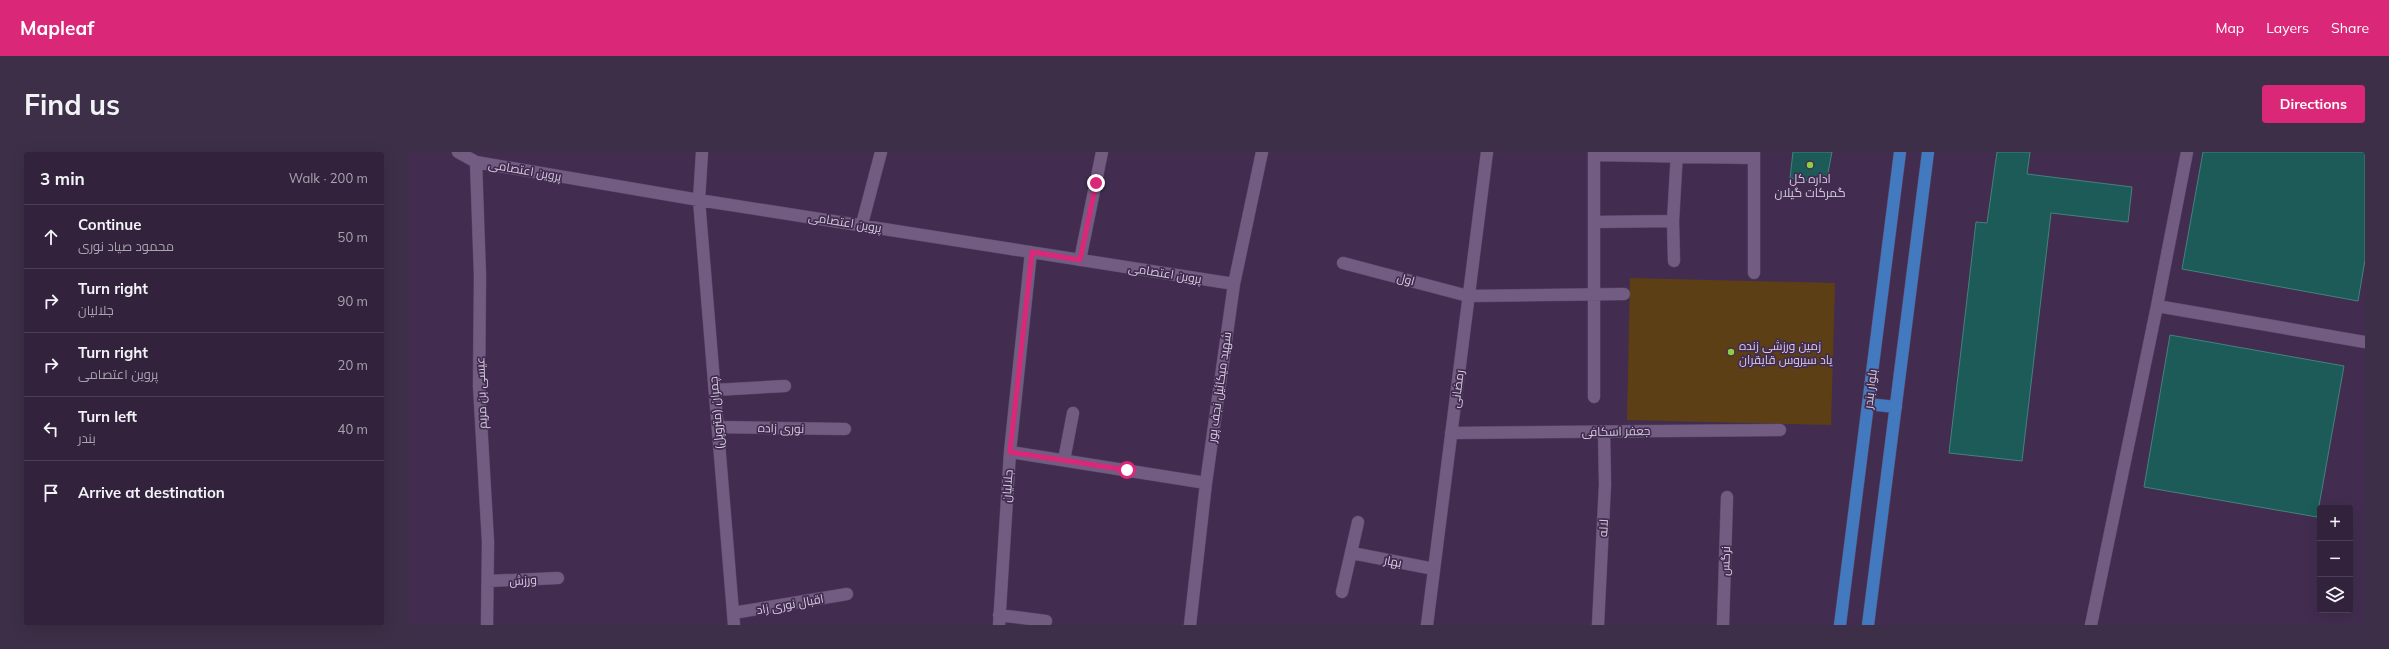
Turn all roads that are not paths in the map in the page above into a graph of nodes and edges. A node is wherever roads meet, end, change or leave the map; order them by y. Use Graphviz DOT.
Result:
graph roads {
  1 [pos="458,152"];
  2 [pos="702,152"];
  3 [pos="881,152"];
  4 [pos="1102,152"];
  5 [pos="1262,152"];
  6 [pos="1487,152"];
  7 [pos="1900,152"];
  8 [pos="1928,152"];
  9 [pos="2186,152"];
  10 [pos="1594,153"];
  11 [pos="1677,154"];
  12 [pos="1754,155"];
  13 [pos="476,162"];
  14 [pos="699,200"];
  15 [pos="1594,222"];
  16 [pos="1673,222"];
  17 [pos="862,224"];
  18 [pos="1032,252"];
  19 [pos="1080,260"];
  20 [pos="1674,261"];
  21 [pos="1343,263"];
  22 [pos="1754,272"];
  23 [pos="1234,284"];
  24 [pos="1594,294"];
  25 [pos="1624,294"];
  26 [pos="1468,296"];
  27 [pos="2158,306"];
  28 [pos="2365,342"];
  29 [pos="785,386"];
  30 [pos="715,390"];
  31 [pos="1594,396"];
  32 [pos="1868,404"];
  33 [pos="1896,407"];
  34 [pos="1073,413"];
  35 [pos="718,427"];
  36 [pos="845,429"];
  37 [pos="1780,430"];
  38 [pos="1604,432"];
  39 [pos="1451,433"];
  40 [pos="1010,452"];
  41 [pos="1064,460"];
  42 [pos="1206,483"];
  43 [pos="1727,497"];
  44 [pos="1358,522"];
  45 [pos="1352,553"];
  46 [pos="1434,569"];
  47 [pos="558,578"];
  48 [pos="488,581"];
  49 [pos="1342,592"];
  50 [pos="847,594"];
  51 [pos="733,619"];
  52 [pos="999,620"];
  53 [pos="1046,620"];
  54 [pos="487,625"];
  55 [pos="1190,625"];
  56 [pos="1427,625"];
  57 [pos="1598,625"];
  58 [pos="1723,625"];
  59 [pos="1840,625"];
  60 [pos="1868,625"];
  61 [pos="2091,625"];
  1 -- 13 [label="street, پروین اعتصامی"];
  2 -- 14 [label="street, چمران (متروپل)"];
  3 -- 17 [label="street"];
  4 -- 19 [label="street"];
  5 -- 23 [label="street, شهید میکائیل نجف پور"];
  6 -- 26 [label="street, رمضانی"];
  7 -- 32 [label="main road, بلوار بندر"];
  8 -- 33 [label="main road"];
  9 -- 27 [label="street"];
  10 -- 11 [label="street"];
  10 -- 15 [label="street"];
  11 -- 12 [label="street"];
  11 -- 16 [label="street"];
  12 -- 22 [label="street"];
  13 -- 14 [label="street, پروین اعتصامی"];
  13 -- 48 [label="street, عیسی بن مریم"];
  14 -- 17 [label="street, پروین اعتصامی"];
  14 -- 30 [label="street, چمران (متروپل)"];
  15 -- 16 [label="street"];
  15 -- 24 [label="street"];
  16 -- 20 [label="street"];
  17 -- 18 [label="street, پروین اعتصامی"];
  18 -- 19 [label="street, پروین اعتصامی"];
  18 -- 40 [label="street, جلالیان"];
  19 -- 23 [label="street, پروین اعتصامی"];
  21 -- 26 [label="street, اول"];
  23 -- 42 [label="street, شهید میکائیل نجف پور"];
  24 -- 25 [label="street, اول"];
  24 -- 26 [label="street, اول"];
  24 -- 31 [label="street"];
  26 -- 39 [label="street, رمضانی"];
  27 -- 28 [label="street"];
  27 -- 61 [label="street"];
  29 -- 30 [label="street"];
  30 -- 35 [label="street, چمران (متروپل)"];
  32 -- 33 [label="main road"];
  32 -- 59 [label="main road, بلوار بندر"];
  33 -- 60 [label="main road"];
  34 -- 41 [label="street"];
  35 -- 36 [label="street, نوری زاده"];
  35 -- 51 [label="street, چمران (متروپل)"];
  37 -- 38 [label="street, جعفر اسکافی"];
  38 -- 39 [label="street, جعفر اسکافی"];
  38 -- 57 [label="street, لاله"];
  39 -- 46 [label="street, رمضانی"];
  40 -- 41 [label="street"];
  40 -- 52 [label="street, جلالیان"];
  41 -- 42 [label="street"];
  42 -- 55 [label="street, شهید میکائیل نجف پور"];
  43 -- 58 [label="street, نرگس"];
  44 -- 45 [label="street"];
  45 -- 46 [label="street, بهار"];
  45 -- 49 [label="street"];
  46 -- 56 [label="street, رمضانی"];
  47 -- 48 [label="street, ورزش"];
  48 -- 54 [label="street, عیسی بن مریم"];
  50 -- 51 [label="street, اقبال نوری زاد"];
  52 -- 53 [label="street"];
}
